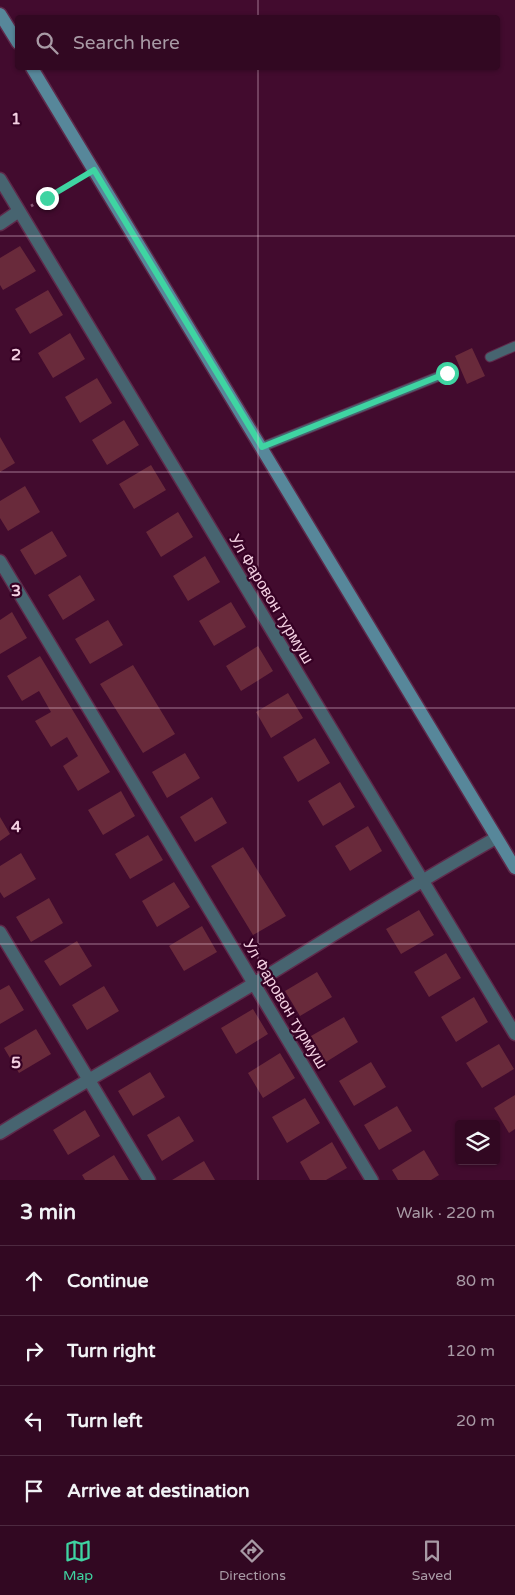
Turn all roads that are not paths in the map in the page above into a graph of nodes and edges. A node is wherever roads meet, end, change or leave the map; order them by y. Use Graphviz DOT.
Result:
graph roads {
  1 [pos="0,14"];
  2 [pos="15,38"];
  3 [pos="33,70"];
  4 [pos="0,180"];
  5 [pos="19,211"];
  6 [pos="0,224"];
  7 [pos="515,346"];
  8 [pos="490,357"];
  9 [pos="447,373"];
  10 [pos="262,447"];
  11 [pos="0,561"];
  12 [pos="496,838"];
  13 [pos="515,868"];
  14 [pos="422,880"];
  15 [pos="0,932"];
  16 [pos="254,983"];
  17 [pos="515,1034"];
  18 [pos="88,1078"];
  19 [pos="0,1133"];
  20 [pos="149,1180"];
  21 [pos="372,1180"];
  1 -- 2 [label="main road"];
  3 -- 10 [label="main road"];
  4 -- 5 [label="street, Ул Фаровон турмуш"];
  5 -- 6 [label="street"];
  5 -- 14 [label="street, Ул Фаровон турмуш"];
  7 -- 8 [label="lane"];
  9 -- 10 [label="lane"];
  10 -- 12 [label="main road"];
  11 -- 16 [label="street, Ул Фаровон турмуш"];
  12 -- 13 [label="main road"];
  12 -- 14 [label="street"];
  14 -- 16 [label="street"];
  14 -- 17 [label="street, Ул Фаровон турмуш"];
  15 -- 18 [label="street"];
  16 -- 18 [label="street"];
  16 -- 21 [label="street, Ул Фаровон турмуш"];
  18 -- 19 [label="street"];
  18 -- 20 [label="street"];
}
